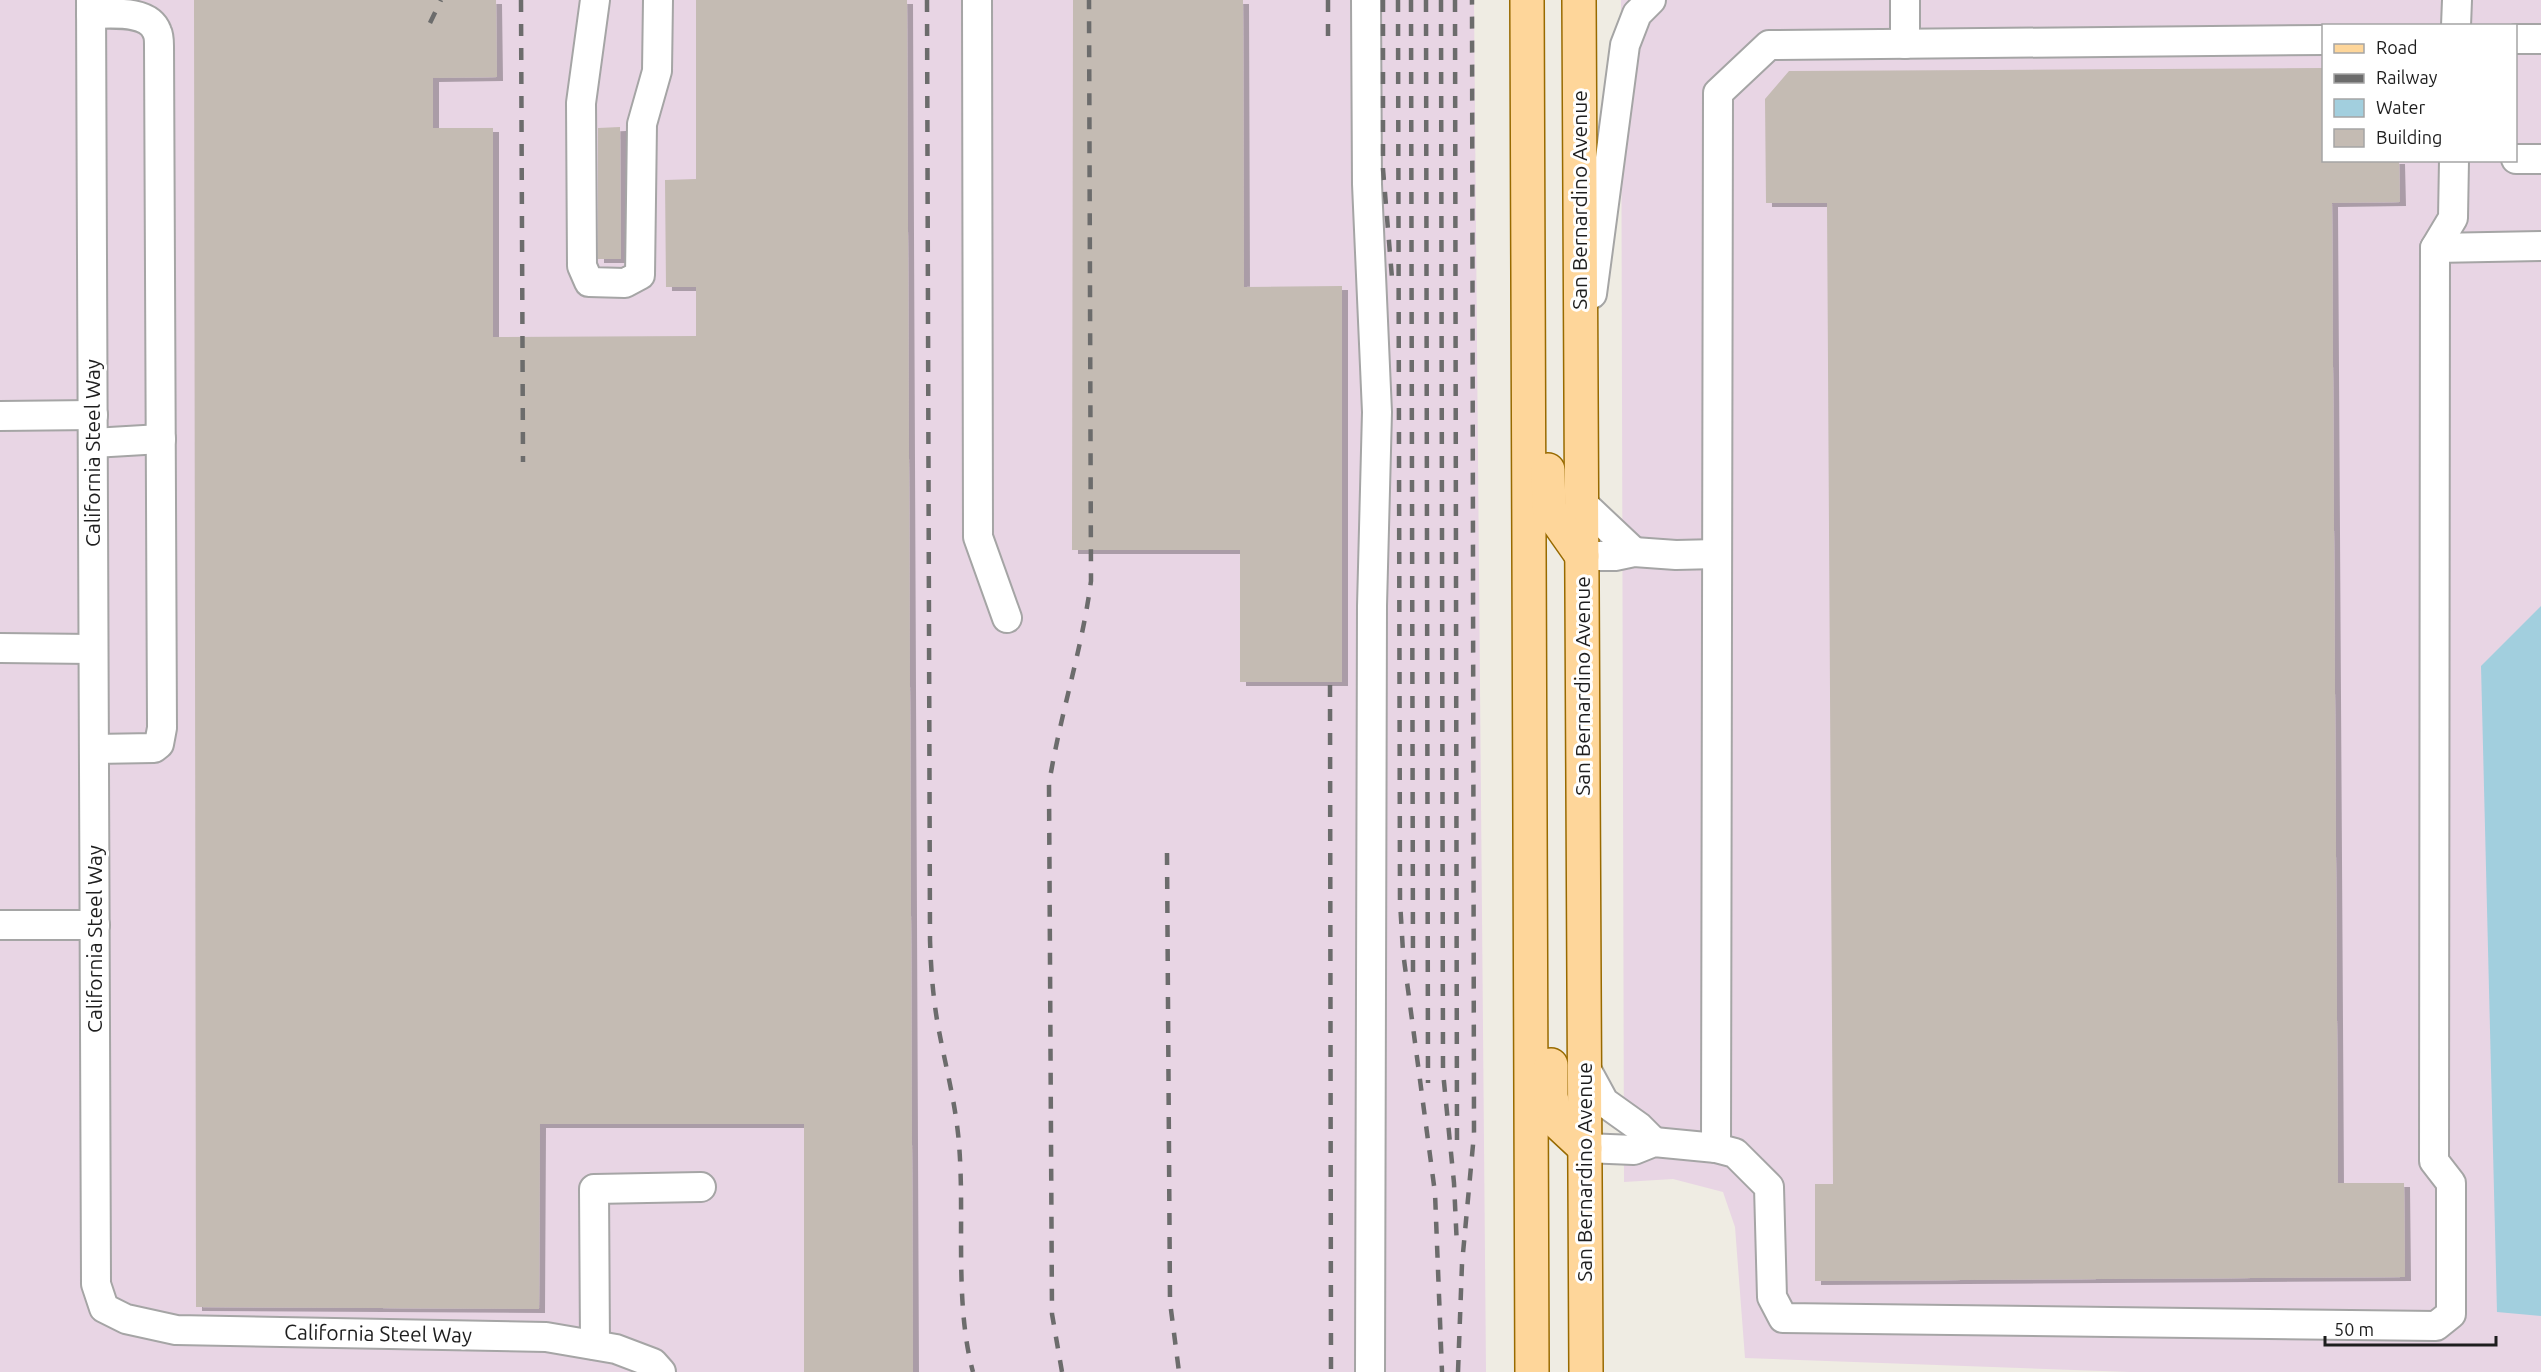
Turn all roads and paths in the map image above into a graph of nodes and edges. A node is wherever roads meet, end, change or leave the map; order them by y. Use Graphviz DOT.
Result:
graph roads {
  1 [pos="595,0"];
  2 [pos="658,0"];
  3 [pos="977,0"];
  4 [pos="1366,0"];
  5 [pos="1527,0"];
  6 [pos="1579,0"];
  7 [pos="1651,0"];
  8 [pos="1905,0"];
  9 [pos="2457,0"];
  10 [pos="91,7"];
  11 [pos="2456,24"];
  12 [pos="2517,39"];
  13 [pos="2541,39"];
  14 [pos="2322,40"];
  15 [pos="1905,44"];
  16 [pos="2517,159"];
  17 [pos="2541,159"];
  18 [pos="2454,162"];
  19 [pos="1528,187"];
  20 [pos="2541,246"];
  21 [pos="2435,248"];
  22 [pos="1581,373"];
  23 [pos="0,416"];
  24 [pos="93,429"];
  25 [pos="161,439"];
  26 [pos="1581,502"];
  27 [pos="1634,552"];
  28 [pos="1717,554"];
  29 [pos="1582,556"];
  30 [pos="1007,618"];
  31 [pos="0,648"];
  32 [pos="93,648"];
  33 [pos="94,749"];
  34 [pos="1530,790"];
  35 [pos="0,925"];
  36 [pos="94,925"];
  37 [pos="1585,1067"];
  38 [pos="1654,1142"];
  39 [pos="1585,1148"];
  40 [pos="1716,1148"];
  41 [pos="700,1187"];
  42 [pos="595,1346"];
  43 [pos="661,1372"];
  44 [pos="1370,1372"];
  45 [pos="1532,1372"];
  46 [pos="1586,1372"];
  1 -- 2 [label="street"];
  3 -- 30 [label="street"];
  4 -- 44 [label="street"];
  5 -- 19 [label="main road"];
  6 -- 22 [label="main road, San Bernardino Avenue"];
  7 -- 22 [label="street"];
  8 -- 15 [label="street"];
  9 -- 11 [label="street"];
  10 -- 24 [label="street, California Steel Way"];
  10 -- 25 [label="street"];
  12 -- 13 [label="street"];
  14 -- 15 [label="street"];
  15 -- 28 [label="street"];
  16 -- 17 [label="street"];
  18 -- 21 [label="street"];
  19 -- 29 [label="main road"];
  19 -- 34 [label="main road"];
  20 -- 21 [label="street"];
  21 -- 40 [label="street"];
  22 -- 26 [label="main road, San Bernardino Avenue"];
  23 -- 24 [label="street"];
  24 -- 25 [label="street"];
  24 -- 32 [label="street, California Steel Way"];
  25 -- 33 [label="street"];
  26 -- 27 [label="street"];
  26 -- 29 [label="main road, San Bernardino Avenue"];
  27 -- 28 [label="street"];
  27 -- 29 [label="street"];
  28 -- 40 [label="street"];
  29 -- 37 [label="main road, San Bernardino Avenue"];
  31 -- 32 [label="street"];
  32 -- 33 [label="street, California Steel Way"];
  33 -- 36 [label="street, California Steel Way"];
  34 -- 39 [label="main road"];
  34 -- 45 [label="main road"];
  35 -- 36 [label="street"];
  36 -- 42 [label="street, California Steel Way"];
  37 -- 38 [label="street"];
  37 -- 39 [label="main road, San Bernardino Avenue"];
  38 -- 39 [label="street"];
  38 -- 40 [label="street"];
  39 -- 46 [label="main road, San Bernardino Avenue"];
  41 -- 42 [label="street"];
  42 -- 43 [label="street, California Steel Way"];
}
